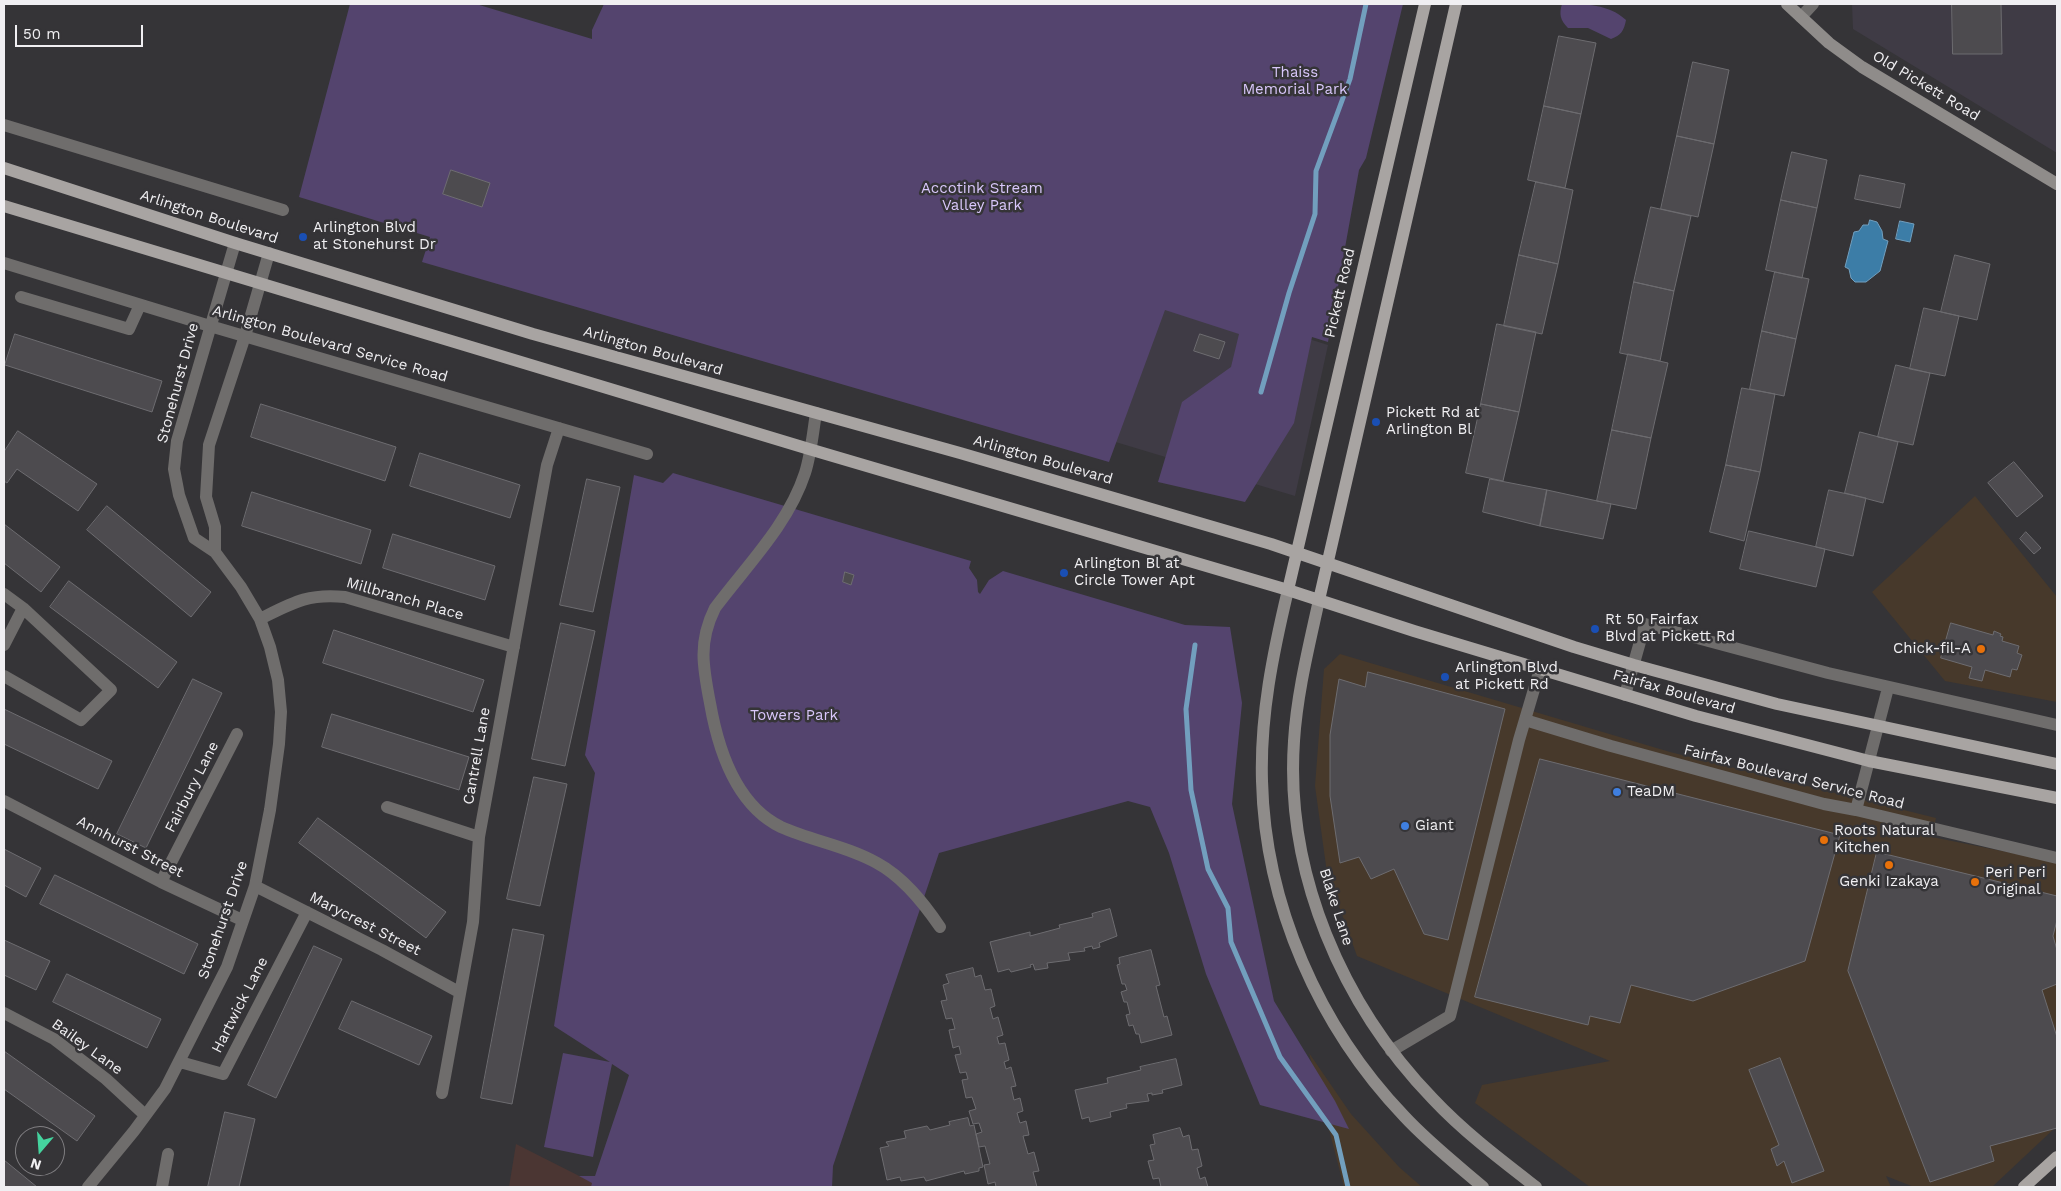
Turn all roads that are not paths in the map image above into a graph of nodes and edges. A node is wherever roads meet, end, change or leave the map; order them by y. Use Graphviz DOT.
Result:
graph roads {
  1 [pos="1425,4"];
  2 [pos="1456,4"];
  3 [pos="1787,4"];
  4 [pos="1813,4"];
  5 [pos="1801,17"];
  6 [pos="4,125"];
  7 [pos="4,168"];
  8 [pos="2057,184"];
  9 [pos="4,206"];
  10 [pos="283,210"];
  11 [pos="235,242"];
  12 [pos="269,253"];
  13 [pos="4,263"];
  14 [pos="225,274"];
  15 [pos="260,284"];
  16 [pos="21,297"];
  17 [pos="140,305"];
  18 [pos="210,326"];
  19 [pos="244,336"];
  20 [pos="816,413"];
  21 [pos="559,428"];
  22 [pos="809,449"];
  23 [pos="647,454"];
  24 [pos="215,552"];
  25 [pos="1298,553"];
  26 [pos="1327,562"];
  27 [pos="1288,590"];
  28 [pos="4,594"];
  29 [pos="1319,600"];
  30 [pos="23,608"];
  31 [pos="260,619"];
  32 [pos="4,645"];
  33 [pos="514,647"];
  34 [pos="1634,665"];
  35 [pos="1540,669"];
  36 [pos="4,676"];
  37 [pos="1888,688"];
  38 [pos="1626,695"];
  39 [pos="1525,720"];
  40 [pos="2057,725"];
  41 [pos="1878,726"];
  42 [pos="238,734"];
  43 [pos="1869,761"];
  44 [pos="2057,764"];
  45 [pos="2057,798"];
  46 [pos="4,801"];
  47 [pos="387,807"];
  48 [pos="1856,810"];
  49 [pos="479,837"];
  50 [pos="2057,858"];
  51 [pos="161,882"];
  52 [pos="255,886"];
  53 [pos="307,912"];
  54 [pos="242,920"];
  55 [pos="940,927"];
  56 [pos="459,992"];
  57 [pos="4,1013"];
  58 [pos="1391,1051"];
  59 [pos="180,1062"];
  60 [pos="442,1093"];
  61 [pos="145,1115"];
  62 [pos="168,1154"];
  63 [pos="2055,1160"];
  64 [pos="88,1187"];
  65 [pos="162,1187"];
  66 [pos="1483,1187"];
  67 [pos="1536,1187"];
  68 [pos="2024,1187"];
  1 -- 25 [label="main road, Pickett Road"];
  2 -- 26 [label="main road"];
  3 -- 5 [label="main road, Old Pickett Road"];
  4 -- 5 [label="street"];
  5 -- 8 [label="main road, Old Pickett Road"];
  6 -- 10 [label="street"];
  7 -- 11 [label="main road, Arlington Boulevard"];
  9 -- 14 [label="main road"];
  11 -- 12 [label="main road, Arlington Boulevard"];
  11 -- 14 [label="street, Stonehurst Drive"];
  12 -- 15 [label="street"];
  12 -- 20 [label="main road, Arlington Boulevard"];
  13 -- 17 [label="street, Arlington Boulevard Service Road"];
  14 -- 15 [label="main road"];
  14 -- 18 [label="street, Stonehurst Drive"];
  15 -- 19 [label="street"];
  15 -- 22 [label="main road"];
  16 -- 17 [label="street"];
  17 -- 18 [label="street, Arlington Boulevard Service Road"];
  18 -- 19 [label="street, Arlington Boulevard Service Road"];
  18 -- 24 [label="street, Stonehurst Drive"];
  19 -- 21 [label="street, Arlington Boulevard Service Road"];
  19 -- 24 [label="street"];
  20 -- 22 [label="street"];
  20 -- 25 [label="main road, Arlington Boulevard"];
  21 -- 23 [label="street, Arlington Boulevard Service Road"];
  21 -- 33 [label="street, Cantrell Lane"];
  22 -- 27 [label="main road"];
  22 -- 55 [label="street"];
  24 -- 31 [label="street, Stonehurst Drive"];
  25 -- 26 [label="main road, Fairfax Boulevard"];
  25 -- 27 [label="main road, Pickett Road"];
  26 -- 29 [label="main road, Blake Lane"];
  26 -- 34 [label="main road, Fairfax Boulevard"];
  27 -- 29 [label="main road, Fairfax Boulevard"];
  27 -- 66 [label="main road"];
  28 -- 30 [label="street"];
  29 -- 35 [label="main road, Fairfax Boulevard"];
  29 -- 58 [label="main road, Blake Lane"];
  30 -- 32 [label="street"];
  30 -- 36 [label="street"];
  31 -- 33 [label="street, Millbranch Place"];
  31 -- 52 [label="street, Stonehurst Drive"];
  33 -- 49 [label="street, Cantrell Lane"];
  34 -- 37 [label="street"];
  34 -- 38 [label="street"];
  34 -- 41 [label="main road, Fairfax Boulevard"];
  35 -- 38 [label="main road, Fairfax Boulevard"];
  35 -- 39 [label="street"];
  37 -- 40 [label="street"];
  37 -- 41 [label="street"];
  38 -- 43 [label="main road, Fairfax Boulevard"];
  39 -- 48 [label="street, Fairfax Boulevard Service Road"];
  39 -- 58 [label="street"];
  41 -- 43 [label="street"];
  41 -- 44 [label="main road, Fairfax Boulevard"];
  42 -- 51 [label="street, Fairbury Lane"];
  43 -- 45 [label="main road, Fairfax Boulevard"];
  43 -- 48 [label="street"];
  46 -- 51 [label="street, Annhurst Street"];
  47 -- 49 [label="street"];
  48 -- 50 [label="street, Fairfax Boulevard Service Road"];
  49 -- 56 [label="street, Cantrell Lane"];
  51 -- 54 [label="street, Annhurst Street"];
  52 -- 53 [label="street, Marycrest Street"];
  52 -- 54 [label="street, Stonehurst Drive"];
  53 -- 56 [label="street, Marycrest Street"];
  53 -- 59 [label="street, Hartwick Lane"];
  54 -- 59 [label="street, Stonehurst Drive"];
  56 -- 60 [label="street, Cantrell Lane"];
  57 -- 61 [label="street, Bailey Lane"];
  58 -- 67 [label="main road, Blake Lane"];
  59 -- 61 [label="street, Stonehurst Drive"];
  61 -- 64 [label="street, Stonehurst Drive"];
  62 -- 65 [label="street"];
  63 -- 68 [label="main road"];
}
